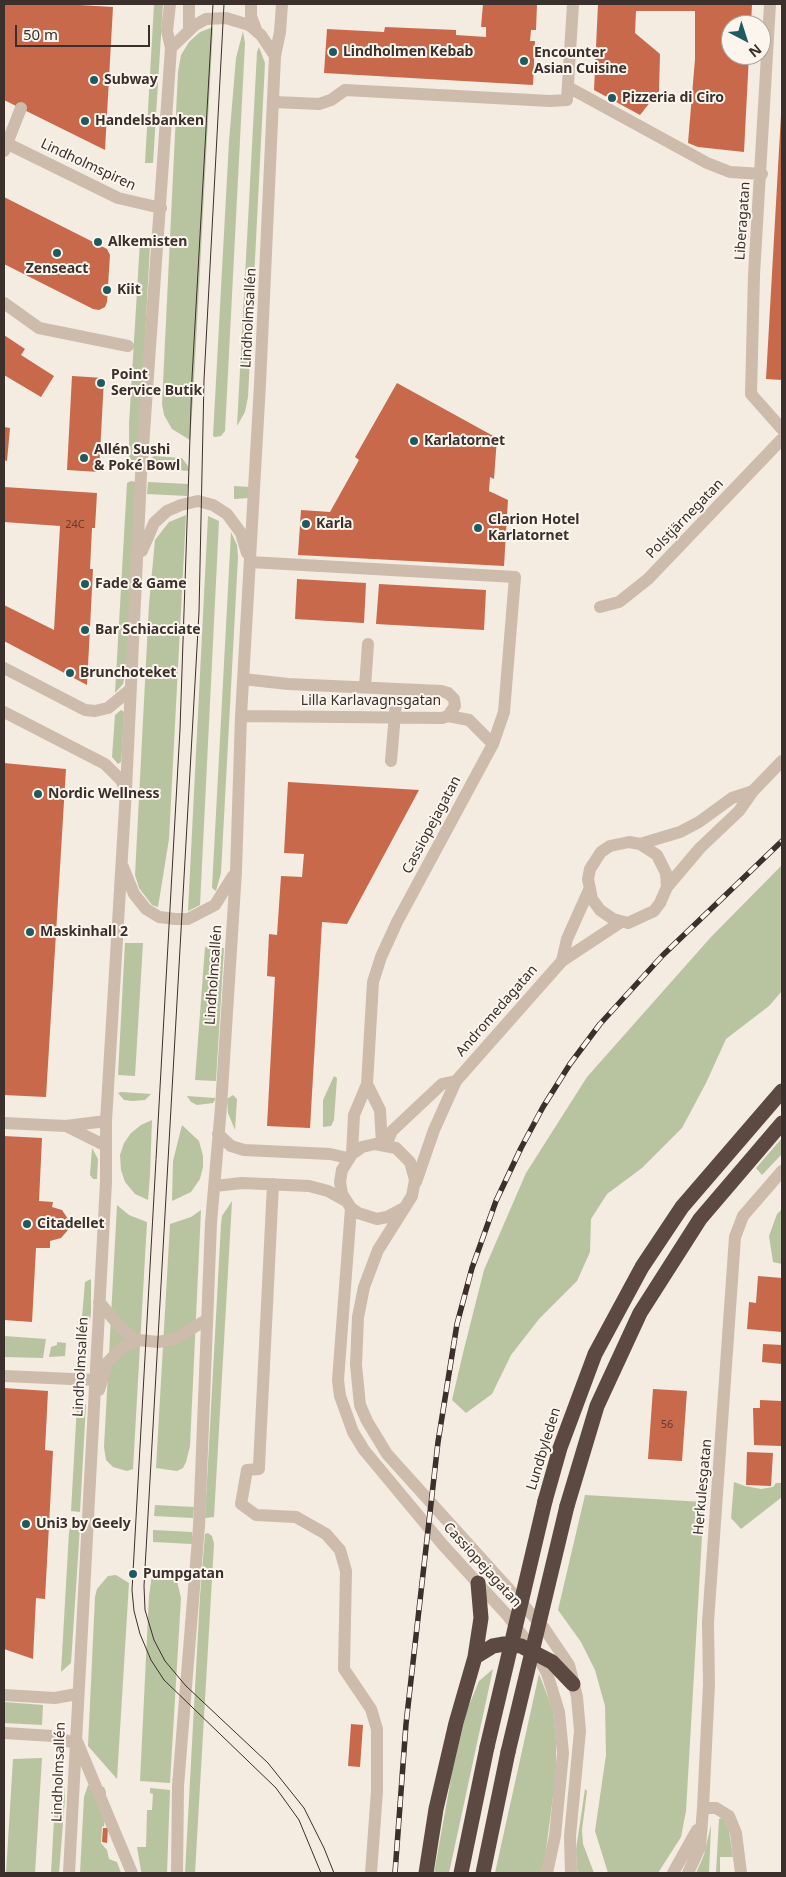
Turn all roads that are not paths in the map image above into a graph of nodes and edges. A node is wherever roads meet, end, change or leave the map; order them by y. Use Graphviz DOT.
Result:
graph roads {
  1 [pos="170,4"];
  2 [pos="189,4"];
  3 [pos="251,4"];
  4 [pos="282,4"];
  5 [pos="573,4"];
  6 [pos="770,4"];
  7 [pos="189,29"];
  8 [pos="261,35"];
  9 [pos="171,48"];
  10 [pos="275,56"];
  11 [pos="567,94"];
  12 [pos="274,102"];
  13 [pos="21,108"];
  14 [pos="5,146"];
  15 [pos="762,174"];
  16 [pos="161,208"];
  17 [pos="4,304"];
  18 [pos="128,346"];
  19 [pos="782,429"];
  20 [pos="782,439"];
  21 [pos="250,562"];
  22 [pos="137,571"];
  23 [pos="250,580"];
  24 [pos="600,607"];
  25 [pos="368,644"];
  26 [pos="4,668"];
  27 [pos="243,679"];
  28 [pos="365,687"];
  29 [pos="382,688"];
  30 [pos="131,689"];
  31 [pos="409,690"];
  32 [pos="396,702"];
  33 [pos="4,712"];
  34 [pos="241,716"];
  35 [pos="381,716"];
  36 [pos="448,716"];
  37 [pos="401,717"];
  38 [pos="493,744"];
  39 [pos="391,761"];
  40 [pos="782,761"];
  41 [pos="126,790"];
  42 [pos="753,791"];
  43 [pos="640,844"];
  44 [pos="122,862"];
  45 [pos="236,871"];
  46 [pos="667,887"];
  47 [pos="589,890"];
  48 [pos="621,922"];
  49 [pos="562,961"];
  50 [pos="456,1081"];
  51 [pos="367,1084"];
  52 [pos="782,1091"];
  53 [pos="106,1121"];
  54 [pos="4,1122"];
  55 [pos="782,1123"];
  56 [pos="66,1126"];
  57 [pos="218,1134"];
  58 [pos="384,1144"];
  59 [pos="106,1146"];
  60 [pos="350,1156"];
  61 [pos="782,1171"];
  62 [pos="273,1184"];
  63 [pos="215,1186"];
  64 [pos="414,1188"];
  65 [pos="348,1204"];
  66 [pos="402,1209"];
  67 [pos="99,1302"];
  68 [pos="206,1320"];
  69 [pos="138,1340"];
  70 [pos="4,1376"];
  71 [pos="95,1380"];
  72 [pos="93,1412"];
  73 [pos="478,1583"];
  74 [pos="535,1652"];
  75 [pos="475,1657"];
  76 [pos="573,1684"];
  77 [pos="77,1694"];
  78 [pos="4,1695"];
  79 [pos="4,1733"];
  80 [pos="75,1739"];
  81 [pos="703,1808"];
  82 [pos="700,1823"];
  83 [pos="69,1873"];
  84 [pos="132,1873"];
  85 [pos="177,1873"];
  86 [pos="371,1873"];
  87 [pos="426,1873"];
  88 [pos="461,1873"];
  89 [pos="483,1873"];
  90 [pos="547,1873"];
  91 [pos="571,1873"];
  92 [pos="673,1873"];
  93 [pos="688,1873"];
  94 [pos="741,1873"];
  1 -- 9 [label="street, Lindholmsallén"];
  2 -- 7 [label="street"];
  3 -- 8 [label="street"];
  4 -- 10 [label="street, Lindholmsallén"];
  5 -- 11 [label="street"];
  6 -- 15 [label="street, Liberagatan"];
  7 -- 8 [label="street"];
  7 -- 9 [label="street"];
  8 -- 10 [label="street"];
  9 -- 16 [label="street, Lindholmsallén"];
  10 -- 12 [label="street, Lindholmsallén"];
  11 -- 12 [label="street"];
  11 -- 15 [label="street"];
  12 -- 21 [label="street, Lindholmsallén"];
  13 -- 14 [label="street"];
  14 -- 16 [label="street, Lindholmspiren"];
  15 -- 19 [label="street, Liberagatan"];
  16 -- 22 [label="street, Lindholmsallén"];
  17 -- 18 [label="street"];
  20 -- 24 [label="street, Polstjärnegatan"];
  21 -- 23 [label="street, Lindholmsallén"];
  21 -- 38 [label="street, Cassiopejagatan"];
  22 -- 23 [label="street, Lindholmsallén"];
  22 -- 30 [label="street, Lindholmsallén"];
  23 -- 27 [label="street, Lindholmsallén"];
  25 -- 28 [label="street"];
  26 -- 30 [label="street"];
  27 -- 28 [label="street, Lilla Karlavagnsgatan"];
  27 -- 34 [label="street, Lindholmsallén"];
  28 -- 29 [label="street, Lilla Karlavagnsgatan"];
  29 -- 31 [label="street, Lilla Karlavagnsgatan"];
  29 -- 32 [label="street"];
  30 -- 41 [label="street, Lindholmsallén"];
  31 -- 32 [label="street"];
  31 -- 36 [label="street, Lilla Karlavagnsgatan"];
  32 -- 35 [label="street"];
  32 -- 37 [label="street"];
  33 -- 41 [label="street"];
  34 -- 35 [label="street, Lilla Karlavagnsgatan"];
  34 -- 45 [label="street, Lindholmsallén"];
  35 -- 37 [label="street, Lilla Karlavagnsgatan"];
  36 -- 37 [label="street, Lilla Karlavagnsgatan"];
  36 -- 38 [label="street"];
  37 -- 39 [label="street"];
  38 -- 51 [label="street, Cassiopejagatan"];
  40 -- 42 [label="street, Andromedagatan"];
  41 -- 44 [label="street, Lindholmsallén"];
  42 -- 43 [label="street, Andromedagatan"];
  42 -- 46 [label="street, Andromedagatan"];
  43 -- 46 [label="street"];
  43 -- 47 [label="street, Andromedagatan"];
  44 -- 45 [label="street, Lindholmsallén"];
  44 -- 53 [label="street, Lindholmsallén"];
  45 -- 57 [label="street, Lindholmsallén"];
  46 -- 48 [label="street, Andromedagatan"];
  47 -- 48 [label="street"];
  47 -- 49 [label="street, Andromedagatan"];
  48 -- 49 [label="street, Andromedagatan"];
  49 -- 50 [label="street, Andromedagatan"];
  50 -- 58 [label="street, Andromedagatan"];
  50 -- 64 [label="street, Andromedagatan"];
  51 -- 58 [label="street, Cassiopejagatan"];
  51 -- 60 [label="street, Cassiopejagatan"];
  52 -- 88 [label="highway, Lundbyleden, bridge"];
  53 -- 56 [label="street"];
  53 -- 59 [label="street, Lindholmsallén"];
  54 -- 56 [label="street"];
  55 -- 89 [label="highway, bridge"];
  56 -- 59 [label="street"];
  57 -- 60 [label="street"];
  57 -- 63 [label="street, Lindholmsallén"];
  58 -- 60 [label="street"];
  58 -- 64 [label="street"];
  59 -- 67 [label="street, Lindholmsallén"];
  60 -- 65 [label="street, Cassiopejagatan"];
  61 -- 81 [label="street, Herkulesgatan"];
  62 -- 63 [label="street"];
  62 -- 65 [label="street"];
  62 -- 86 [label="street"];
  63 -- 68 [label="street, Lindholmsallén"];
  64 -- 66 [label="street"];
  65 -- 66 [label="street"];
  65 -- 73 [label="street, Cassiopejagatan"];
  66 -- 76 [label="street, Cassiopejagatan"];
  67 -- 69 [label="street"];
  67 -- 71 [label="street, Lindholmsallén"];
  68 -- 69 [label="street"];
  68 -- 85 [label="street, Lindholmsallén"];
  69 -- 72 [label="street"];
  70 -- 71 [label="street"];
  71 -- 72 [label="street, Lindholmsallén"];
  72 -- 77 [label="street, Lindholmsallén"];
  73 -- 74 [label="street, Cassiopejagatan"];
  73 -- 75 [label="highway"];
  74 -- 75 [label="highway"];
  74 -- 76 [label="highway"];
  74 -- 90 [label="street, Cassiopejagatan"];
  75 -- 87 [label="highway"];
  76 -- 91 [label="street, Cassiopejagatan"];
  77 -- 78 [label="street"];
  77 -- 80 [label="street, Lindholmsallén"];
  79 -- 80 [label="street"];
  80 -- 83 [label="street, Lindholmsallén"];
  80 -- 84 [label="street"];
  81 -- 82 [label="street, Herkulesgatan"];
  81 -- 94 [label="street"];
  82 -- 92 [label="street, Herkulesgatan"];
  82 -- 93 [label="street, Herkulesgatan"];
}
